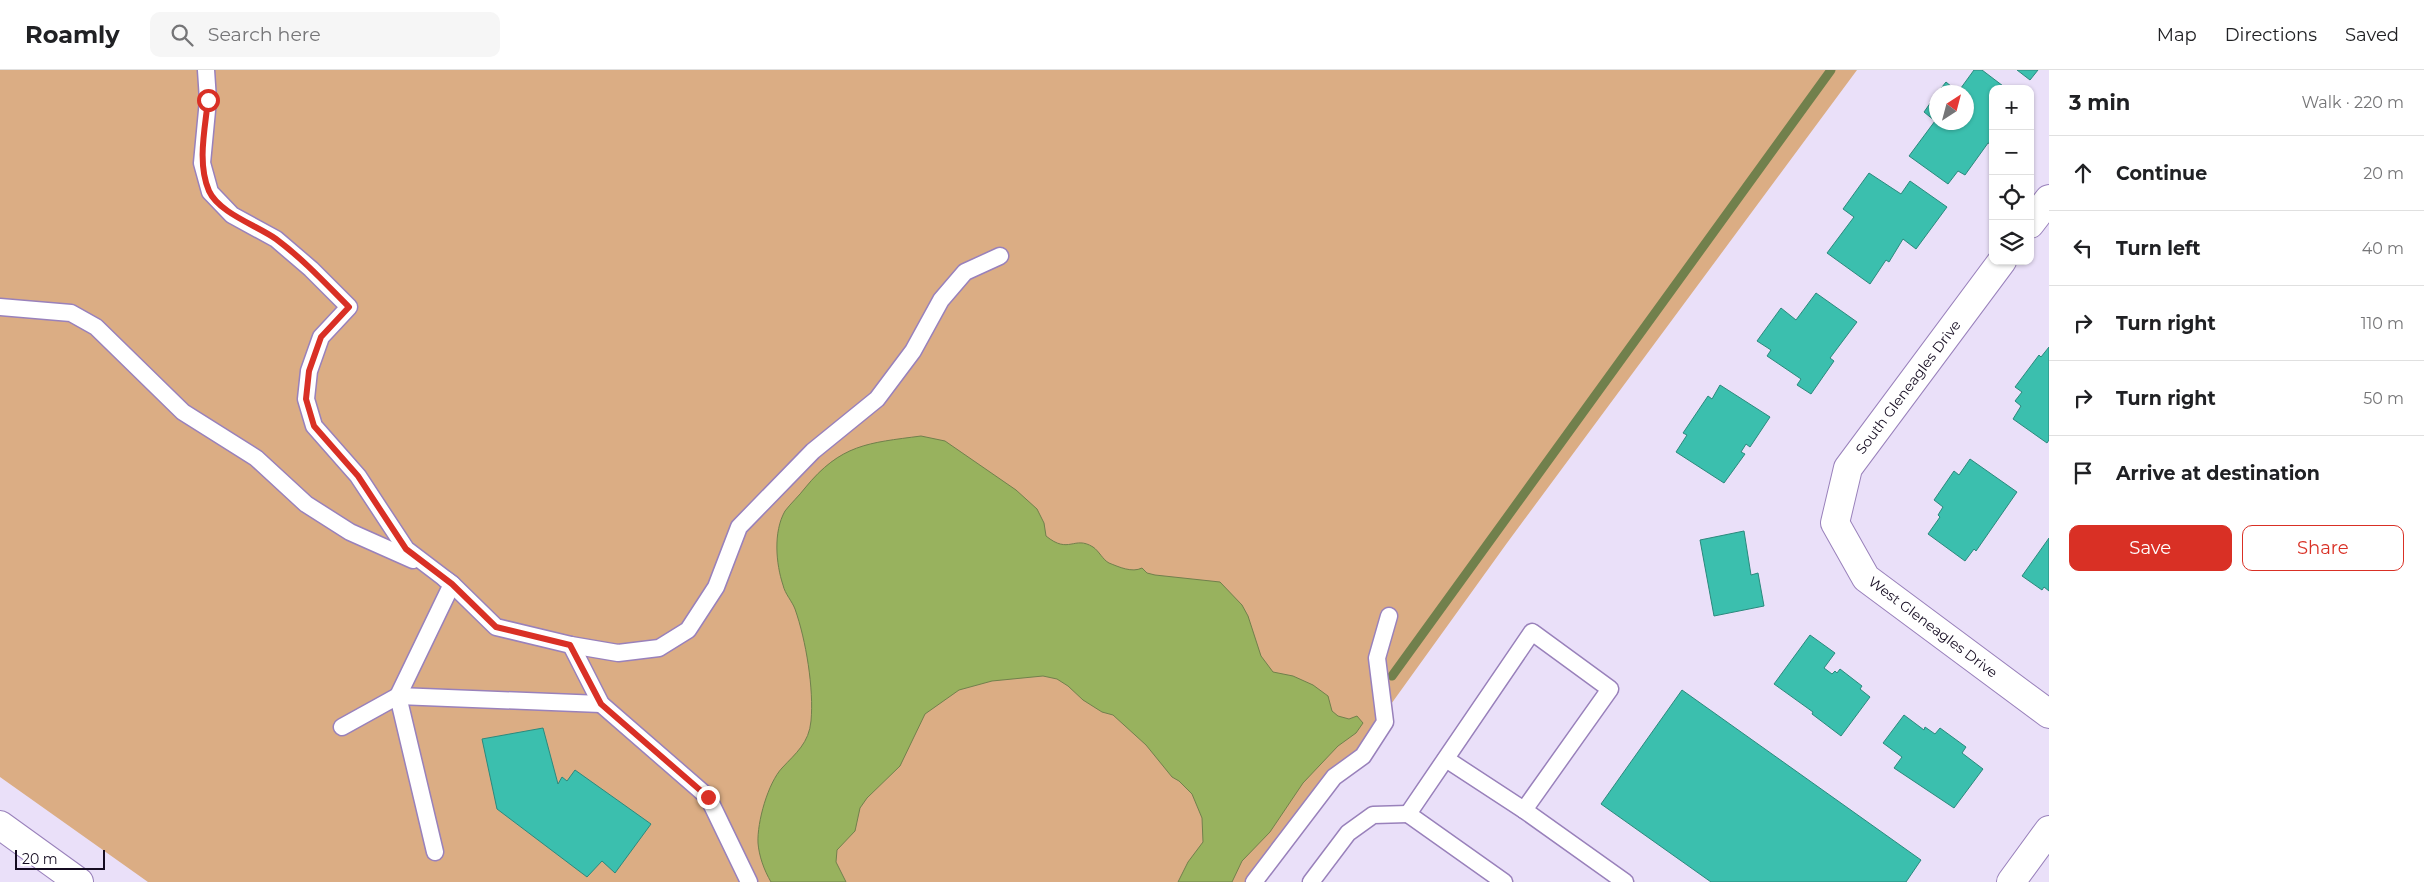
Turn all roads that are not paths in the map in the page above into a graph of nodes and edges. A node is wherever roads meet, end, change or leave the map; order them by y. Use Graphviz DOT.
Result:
graph roads {
  1 [pos="206,70"];
  2 [pos="2049,199"];
  3 [pos="2033,220"];
  4 [pos="1000,256"];
  5 [pos="1999,265"];
  6 [pos="0,307"];
  7 [pos="1835,523"];
  8 [pos="452,584"];
  9 [pos="1389,616"];
  10 [pos="570,645"];
  11 [pos="398,696"];
  12 [pos="601,704"];
  13 [pos="2049,714"];
  14 [pos="342,727"];
  15 [pos="1446,759"];
  16 [pos="1524,810"];
  17 [pos="1408,814"];
  18 [pos="0,824"];
  19 [pos="2049,830"];
  20 [pos="435,852"];
  21 [pos="79,882"];
  22 [pos="749,882"];
  23 [pos="1254,882"];
  24 [pos="1311,882"];
  25 [pos="1504,882"];
  26 [pos="1625,882"];
  27 [pos="2010,882"];
  1 -- 8 [label="lane"];
  2 -- 3 [label="street"];
  4 -- 10 [label="lane"];
  5 -- 7 [label="street, South Gleneagles Drive"];
  6 -- 8 [label="lane"];
  7 -- 13 [label="street, West Gleneagles Drive"];
  8 -- 10 [label="lane"];
  8 -- 11 [label="lane"];
  9 -- 23 [label="lane"];
  10 -- 12 [label="lane"];
  11 -- 12 [label="lane"];
  11 -- 14 [label="lane"];
  11 -- 20 [label="lane"];
  12 -- 22 [label="lane"];
  15 -- 16 [label="lane"];
  15 -- 16 [label="lane"];
  15 -- 17 [label="lane"];
  16 -- 26 [label="lane"];
  17 -- 24 [label="lane"];
  17 -- 25 [label="lane"];
  18 -- 21 [label="street"];
  19 -- 27 [label="street"];
}
